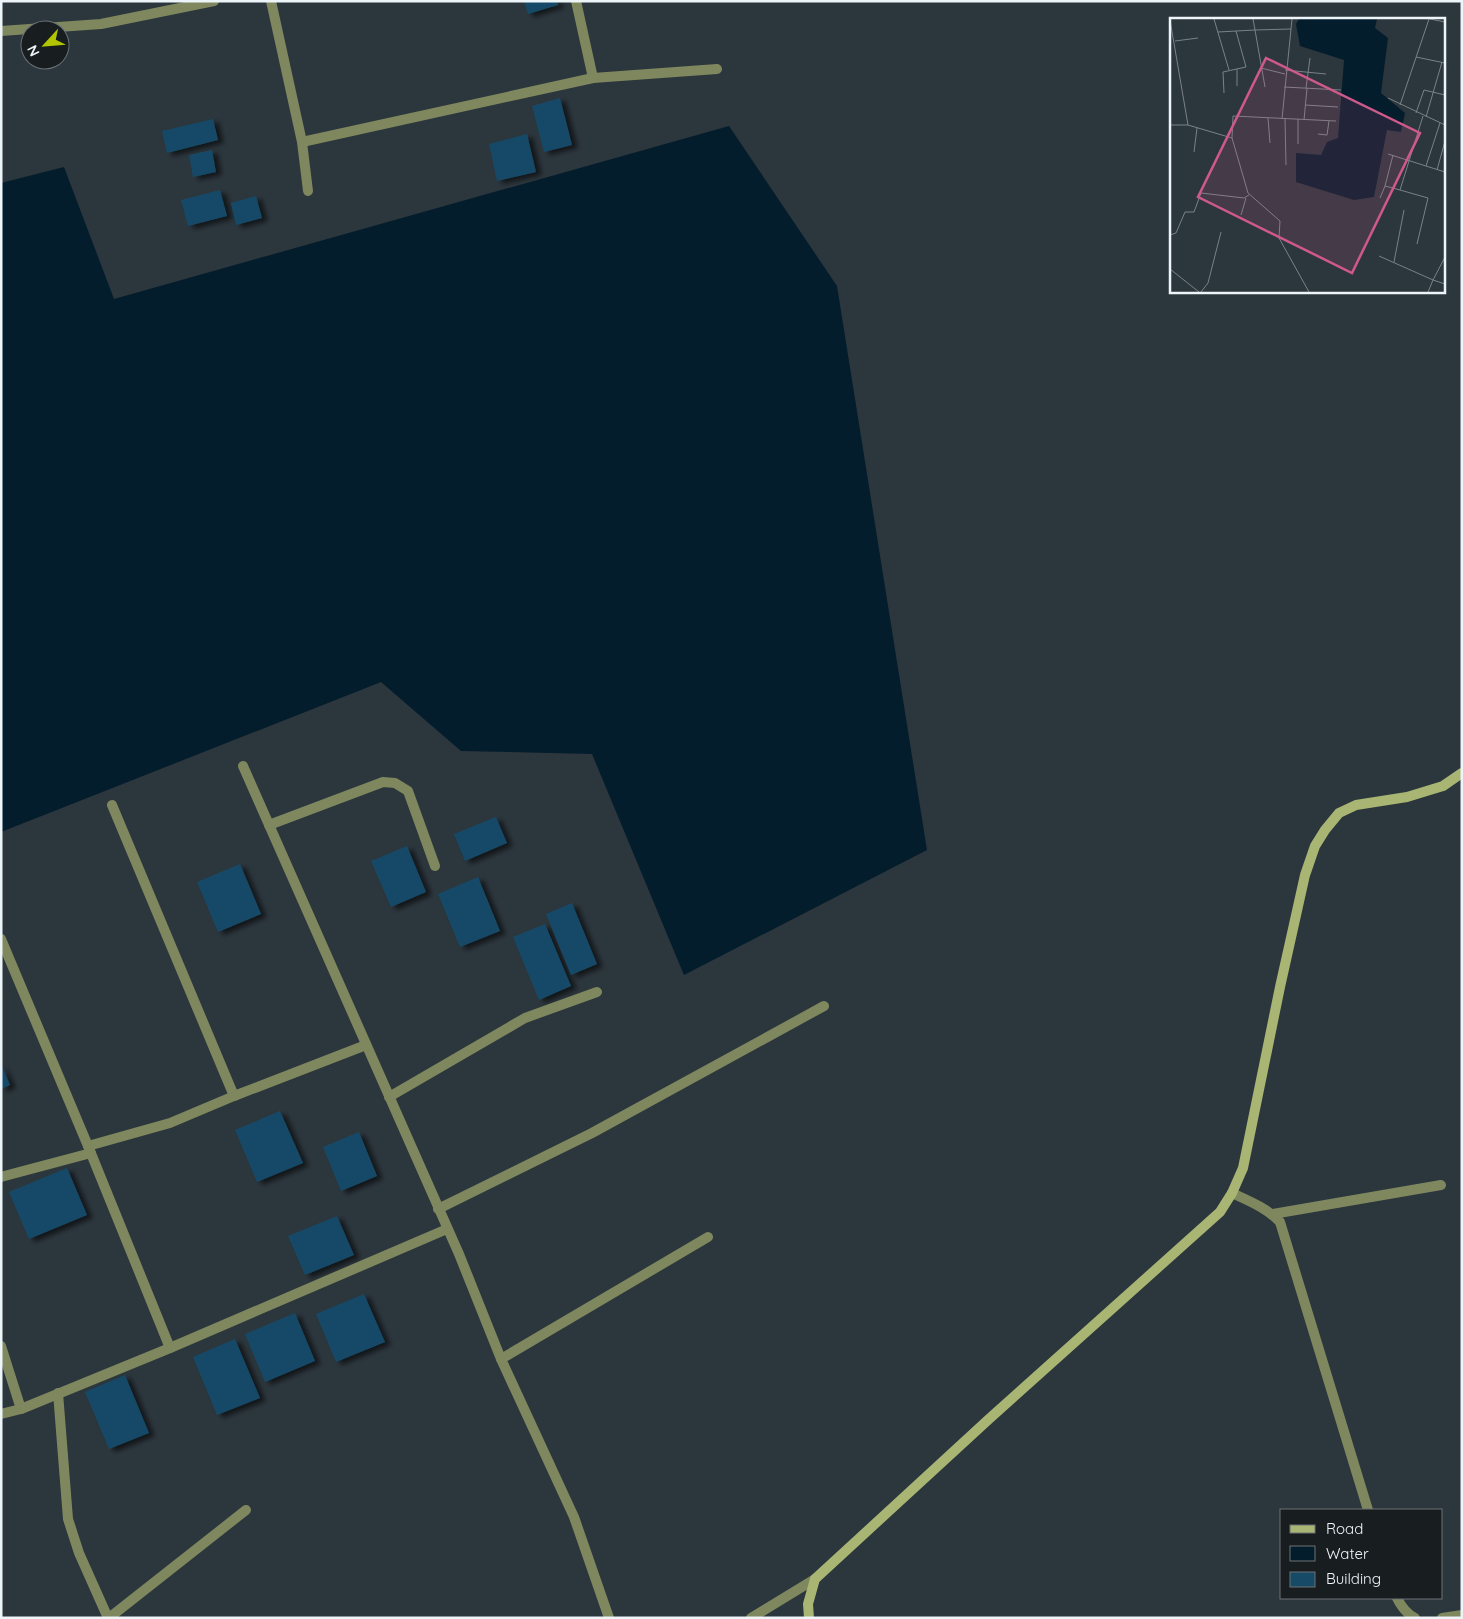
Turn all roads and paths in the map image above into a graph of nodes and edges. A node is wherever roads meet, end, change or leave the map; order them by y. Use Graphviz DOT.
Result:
graph roads {
  1 [pos="214,1"];
  2 [pos="271,1"];
  3 [pos="576,1"];
  4 [pos="1,32"];
  5 [pos="718,69"];
  6 [pos="593,78"];
  7 [pos="302,142"];
  8 [pos="308,191"];
  9 [pos="243,766"];
  10 [pos="1462,773"];
  11 [pos="112,805"];
  12 [pos="269,825"];
  13 [pos="435,866"];
  14 [pos="1,939"];
  15 [pos="597,992"];
  16 [pos="824,1006"];
  17 [pos="366,1045"];
  18 [pos="234,1096"];
  19 [pos="388,1097"];
  20 [pos="90,1150"];
  21 [pos="1,1177"];
  22 [pos="1441,1185"];
  23 [pos="1232,1193"];
  24 [pos="438,1209"];
  25 [pos="1273,1214"];
  26 [pos="448,1230"];
  27 [pos="708,1237"];
  28 [pos="1,1346"];
  29 [pos="170,1348"];
  30 [pos="502,1359"];
  31 [pos="58,1393"];
  32 [pos="21,1409"];
  33 [pos="1,1414"];
  34 [pos="1368,1509"];
  35 [pos="246,1510"];
  36 [pos="815,1579"];
  37 [pos="1398,1599"];
  38 [pos="1462,1615"];
  39 [pos="109,1618"];
  40 [pos="609,1618"];
  41 [pos="751,1618"];
  42 [pos="808,1618"];
  43 [pos="1416,1618"];
  44 [pos="1442,1618"];
  1 -- 4 [label="street"];
  2 -- 7 [label="street"];
  3 -- 6 [label="street"];
  5 -- 6 [label="street"];
  6 -- 7 [label="street"];
  7 -- 8 [label="street"];
  9 -- 12 [label="street"];
  10 -- 23 [label="street"];
  11 -- 18 [label="street"];
  12 -- 13 [label="street"];
  12 -- 17 [label="street"];
  14 -- 20 [label="street"];
  15 -- 19 [label="street"];
  16 -- 24 [label="street"];
  17 -- 18 [label="street"];
  17 -- 19 [label="street"];
  18 -- 20 [label="street"];
  19 -- 24 [label="street"];
  20 -- 21 [label="street"];
  20 -- 29 [label="street"];
  22 -- 25 [label="street"];
  23 -- 25 [label="street"];
  23 -- 36 [label="street"];
  24 -- 26 [label="street"];
  25 -- 34 [label="street"];
  26 -- 29 [label="street"];
  26 -- 30 [label="street"];
  27 -- 30 [label="street"];
  28 -- 32 [label="street"];
  29 -- 31 [label="street"];
  30 -- 40 [label="street"];
  31 -- 32 [label="street"];
  31 -- 39 [label="street"];
  32 -- 33 [label="street"];
  35 -- 39 [label="street"];
  36 -- 41 [label="street"];
  36 -- 42 [label="street"];
  37 -- 43 [label="street"];
  38 -- 44 [label="street"];
}
